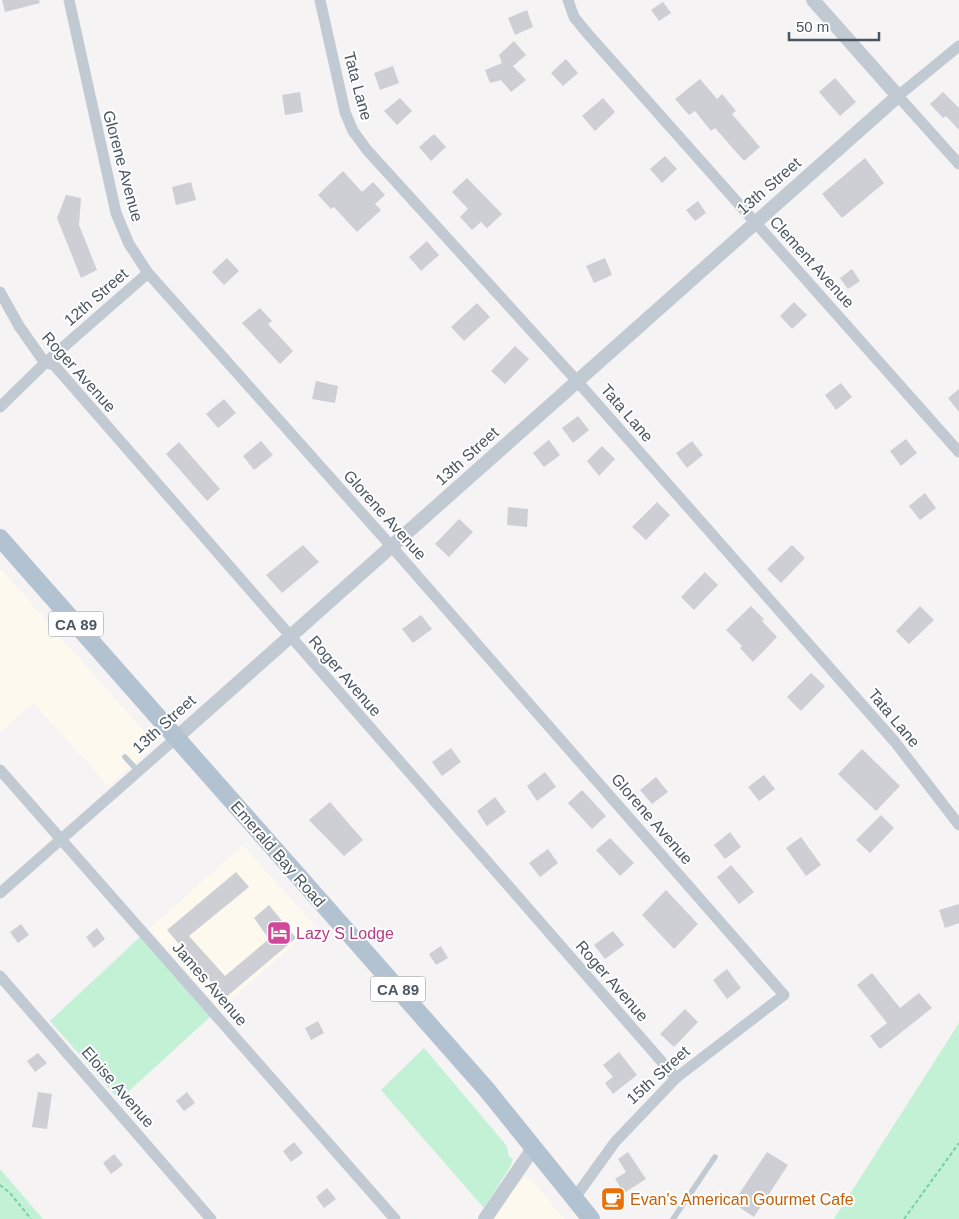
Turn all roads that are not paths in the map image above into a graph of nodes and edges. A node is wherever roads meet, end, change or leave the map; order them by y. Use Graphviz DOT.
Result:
graph roads {
  1 [pos="69,0"];
  2 [pos="320,0"];
  3 [pos="568,0"];
  4 [pos="813,0"];
  5 [pos="959,46"];
  6 [pos="898,96"];
  7 [pos="959,164"];
  8 [pos="755,222"];
  9 [pos="148,273"];
  10 [pos="0,292"];
  11 [pos="45,363"];
  12 [pos="577,381"];
  13 [pos="0,407"];
  14 [pos="959,452"];
  15 [pos="0,538"];
  16 [pos="392,547"];
  17 [pos="290,637"];
  18 [pos="176,738"];
  19 [pos="125,757"];
  20 [pos="0,770"];
  21 [pos="138,771"];
  22 [pos="959,824"];
  23 [pos="61,840"];
  24 [pos="0,893"];
  25 [pos="0,976"];
  26 [pos="784,995"];
  27 [pos="676,1078"];
  28 [pos="534,1147"];
  29 [pos="715,1157"];
  30 [pos="574,1198"];
  31 [pos="211,1219"];
  32 [pos="395,1219"];
  33 [pos="485,1219"];
  34 [pos="591,1219"];
  35 [pos="673,1219"];
  1 -- 9 [label="street, Glorene Avenue"];
  2 -- 12 [label="street, Tata Lane"];
  3 -- 8 [label="street, Clement Avenue"];
  4 -- 6 [label="street"];
  5 -- 6 [label="street, 13th Street"];
  6 -- 7 [label="street"];
  6 -- 8 [label="street, 13th Street"];
  8 -- 12 [label="street, 13th Street"];
  8 -- 14 [label="street, Clement Avenue"];
  9 -- 11 [label="street, 12th Street"];
  9 -- 16 [label="street, Glorene Avenue"];
  10 -- 11 [label="street, Roger Avenue"];
  11 -- 13 [label="street, 12th Street"];
  11 -- 17 [label="street, Roger Avenue"];
  12 -- 16 [label="street, 13th Street"];
  12 -- 22 [label="street, Tata Lane"];
  15 -- 18 [label="main road, Emerald Bay Road / CA 89"];
  16 -- 17 [label="street, 13th Street"];
  16 -- 26 [label="street, Glorene Avenue"];
  17 -- 18 [label="street, 13th Street"];
  17 -- 27 [label="street, Roger Avenue"];
  18 -- 21 [label="street, 13th Street"];
  18 -- 28 [label="main road, Emerald Bay Road / CA 89"];
  19 -- 21 [label="lane"];
  20 -- 23 [label="street, James Avenue"];
  21 -- 23 [label="street, 13th Street"];
  23 -- 24 [label="street, 13th Street"];
  23 -- 32 [label="street, James Avenue"];
  25 -- 31 [label="street, Eloise Avenue"];
  26 -- 27 [label="street, 15th Street"];
  27 -- 30 [label="street, 15th Street"];
  28 -- 30 [label="main road, Emerald Bay Road / CA 89"];
  28 -- 33 [label="street"];
  29 -- 35 [label="lane"];
  30 -- 34 [label="main road, Emerald Bay Road / CA 89"];
}
